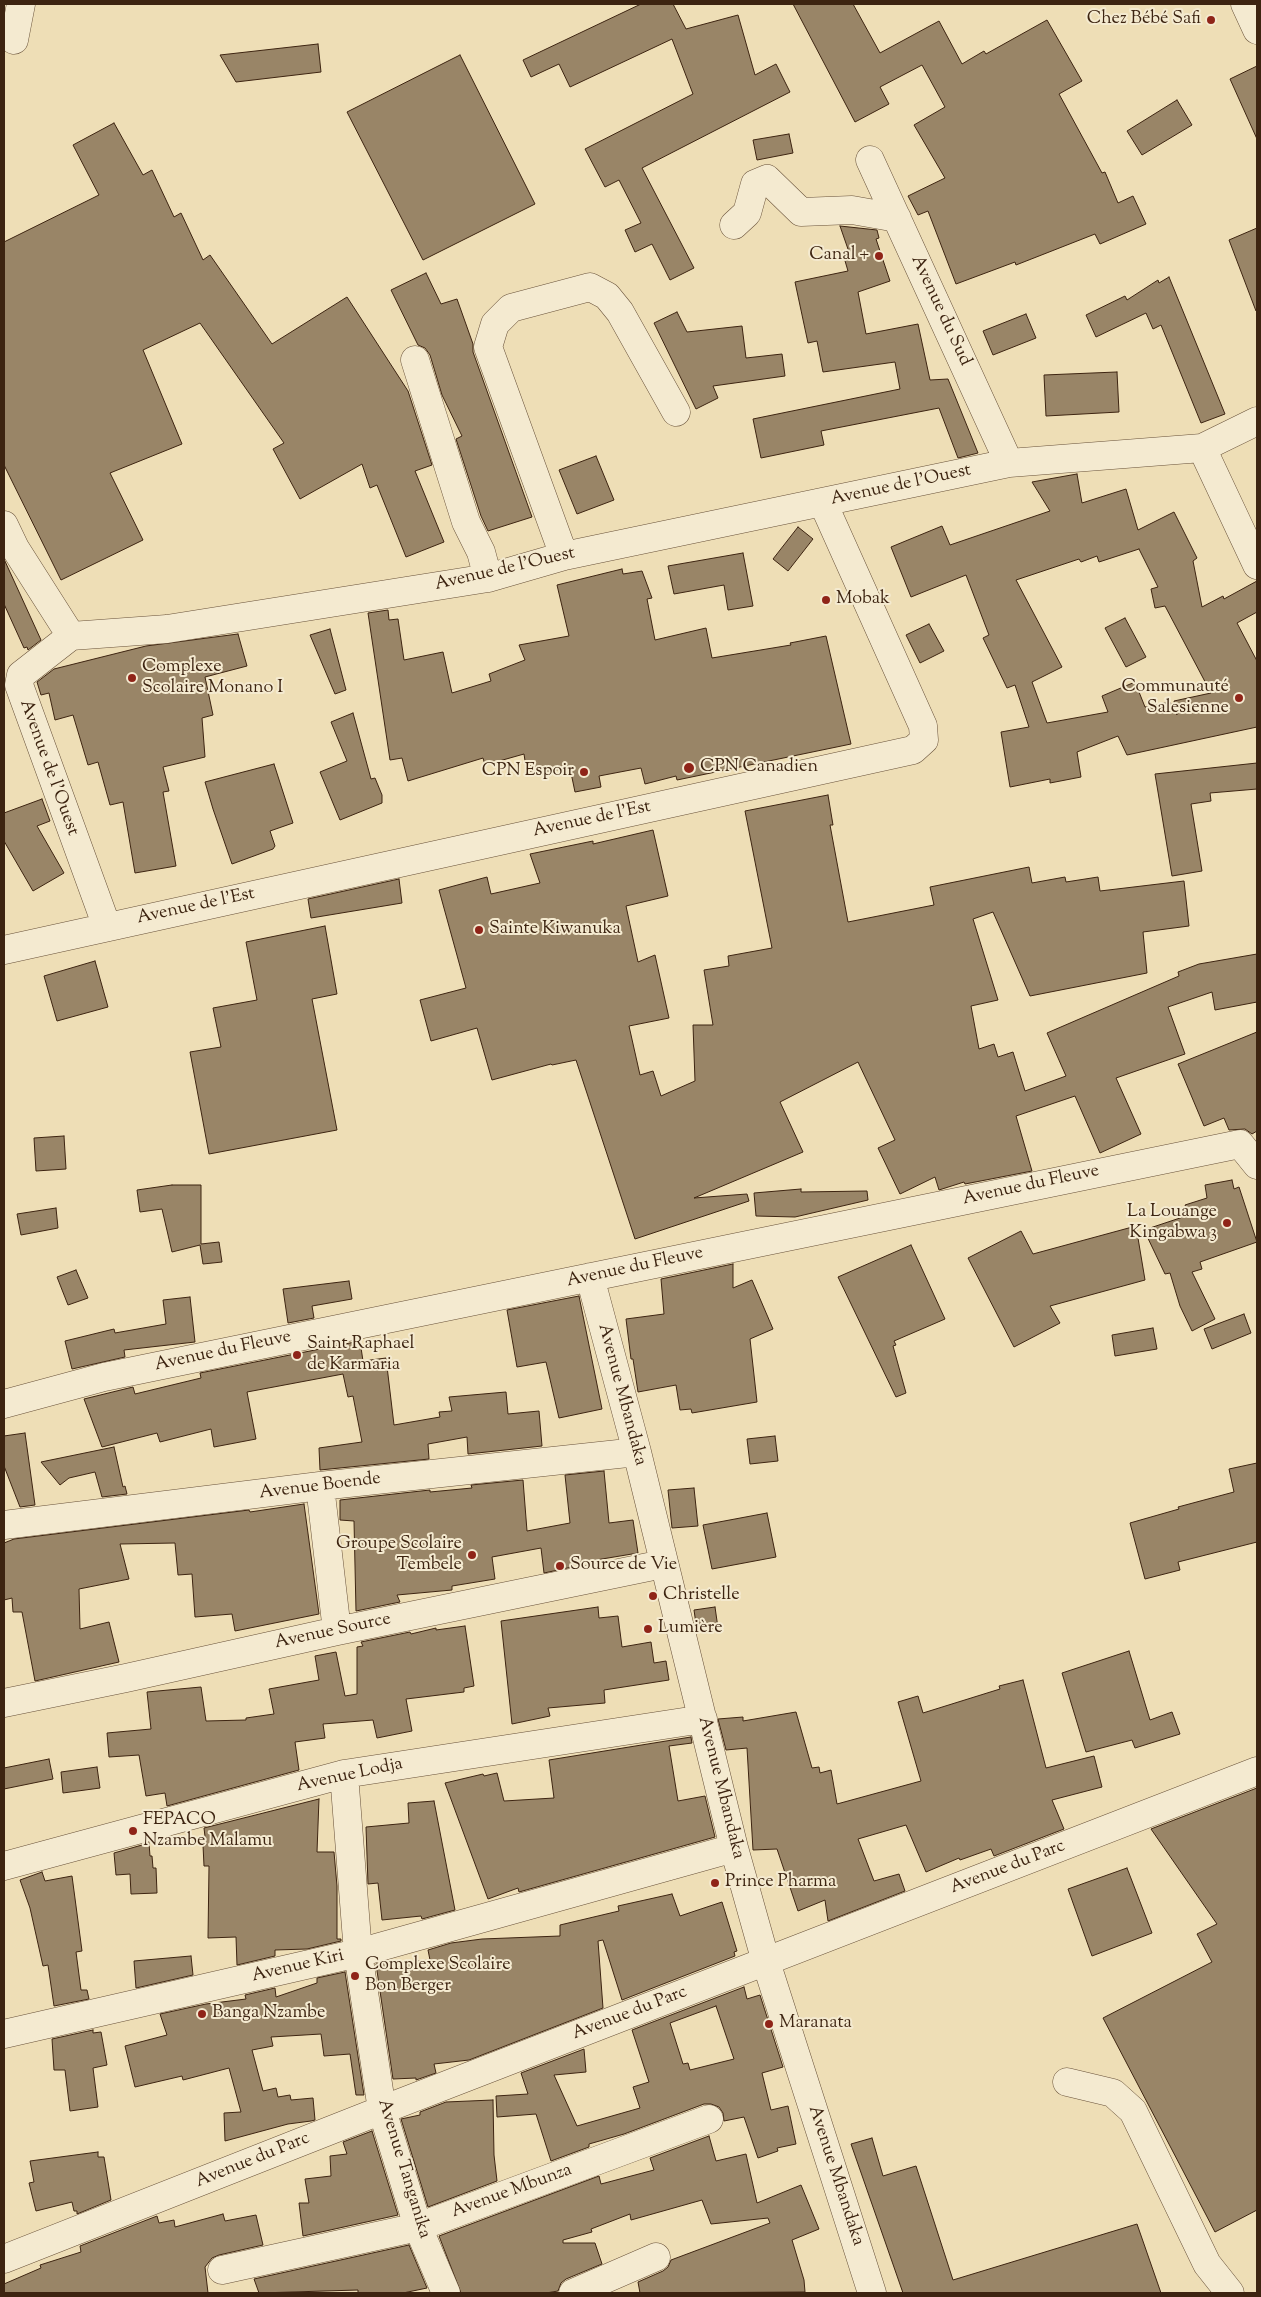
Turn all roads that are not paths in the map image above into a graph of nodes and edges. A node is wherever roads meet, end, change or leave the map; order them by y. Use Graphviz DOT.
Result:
graph roads {
  1 [pos="21,4"];
  2 [pos="1245,4"];
  3 [pos="1257,30"];
  4 [pos="14,40"];
  5 [pos="870,160"];
  6 [pos="897,218"];
  7 [pos="734,225"];
  8 [pos="415,360"];
  9 [pos="676,412"];
  10 [pos="1257,421"];
  11 [pos="1202,448"];
  12 [pos="1009,463"];
  13 [pos="823,502"];
  14 [pos="7,542"];
  15 [pos="564,556"];
  16 [pos="1257,565"];
  17 [pos="488,578"];
  18 [pos="71,636"];
  19 [pos="13,680"];
  20 [pos="107,927"];
  21 [pos="4,950"];
  22 [pos="1257,1165"];
  23 [pos="590,1277"];
  24 [pos="4,1404"];
  25 [pos="637,1452"];
  26 [pos="320,1486"];
  27 [pos="4,1525"];
  28 [pos="663,1564"];
  29 [pos="337,1631"];
  30 [pos="4,1703"];
  31 [pos="703,1719"];
  32 [pos="1257,1771"];
  33 [pos="344,1774"];
  34 [pos="734,1848"];
  35 [pos="4,1866"];
  36 [pos="358,1954"];
  37 [pos="766,1962"];
  38 [pos="4,2034"];
  39 [pos="1067,2082"];
  40 [pos="382,2110"];
  41 [pos="709,2119"];
  42 [pos="418,2227"];
  43 [pos="656,2257"];
  44 [pos="4,2259"];
  45 [pos="222,2270"];
  46 [pos="446,2293"];
  47 [pos="573,2293"];
  48 [pos="872,2293"];
  49 [pos="1230,2293"];
  1 -- 4 [label="street"];
  2 -- 3 [label="street"];
  5 -- 6 [label="street, Avenue du Sud"];
  6 -- 7 [label="street"];
  6 -- 12 [label="street, Avenue du Sud"];
  8 -- 17 [label="street"];
  9 -- 15 [label="street"];
  10 -- 11 [label="street, Avenue de l'Ouest"];
  11 -- 12 [label="street, Avenue de l'Ouest"];
  11 -- 16 [label="street"];
  12 -- 13 [label="street, Avenue de l'Ouest"];
  13 -- 15 [label="street, Avenue de l'Ouest"];
  13 -- 20 [label="street, Avenue de l'Est"];
  14 -- 18 [label="street"];
  15 -- 17 [label="street, Avenue de l'Ouest"];
  17 -- 18 [label="street, Avenue de l'Ouest"];
  18 -- 19 [label="street, Avenue de l'Ouest"];
  19 -- 20 [label="street, Avenue de l'Ouest"];
  20 -- 21 [label="street, Avenue de l'Est"];
  22 -- 23 [label="street, Avenue du Fleuve"];
  23 -- 24 [label="street, Avenue du Fleuve"];
  23 -- 25 [label="street, Avenue Mbandaka"];
  25 -- 26 [label="street, Avenue Boende"];
  25 -- 28 [label="street, Avenue Mbandaka"];
  26 -- 27 [label="street, Avenue Boende"];
  26 -- 29 [label="street"];
  28 -- 29 [label="street, Avenue Source"];
  28 -- 31 [label="street, Avenue Mbandaka"];
  29 -- 30 [label="street, Avenue Source"];
  31 -- 33 [label="street, Avenue Lodja"];
  31 -- 34 [label="street, Avenue Mbandaka"];
  32 -- 37 [label="street, Avenue du Parc"];
  33 -- 35 [label="street, Avenue Lodja"];
  33 -- 36 [label="street, Avenue Tanganika"];
  34 -- 36 [label="street, Avenue Kiri"];
  34 -- 37 [label="street, Avenue Mbandaka"];
  36 -- 38 [label="street, Avenue Kiri"];
  36 -- 40 [label="street, Avenue Tanganika"];
  37 -- 40 [label="street, Avenue du Parc"];
  37 -- 48 [label="street, Avenue Mbandaka"];
  39 -- 49 [label="street"];
  40 -- 42 [label="street, Avenue Tanganika"];
  40 -- 44 [label="street, Avenue du Parc"];
  41 -- 42 [label="street, Avenue Mbunza"];
  42 -- 45 [label="street, Avenue Mbunza"];
  42 -- 46 [label="street, Avenue Tanganika"];
  43 -- 47 [label="street"];
}
